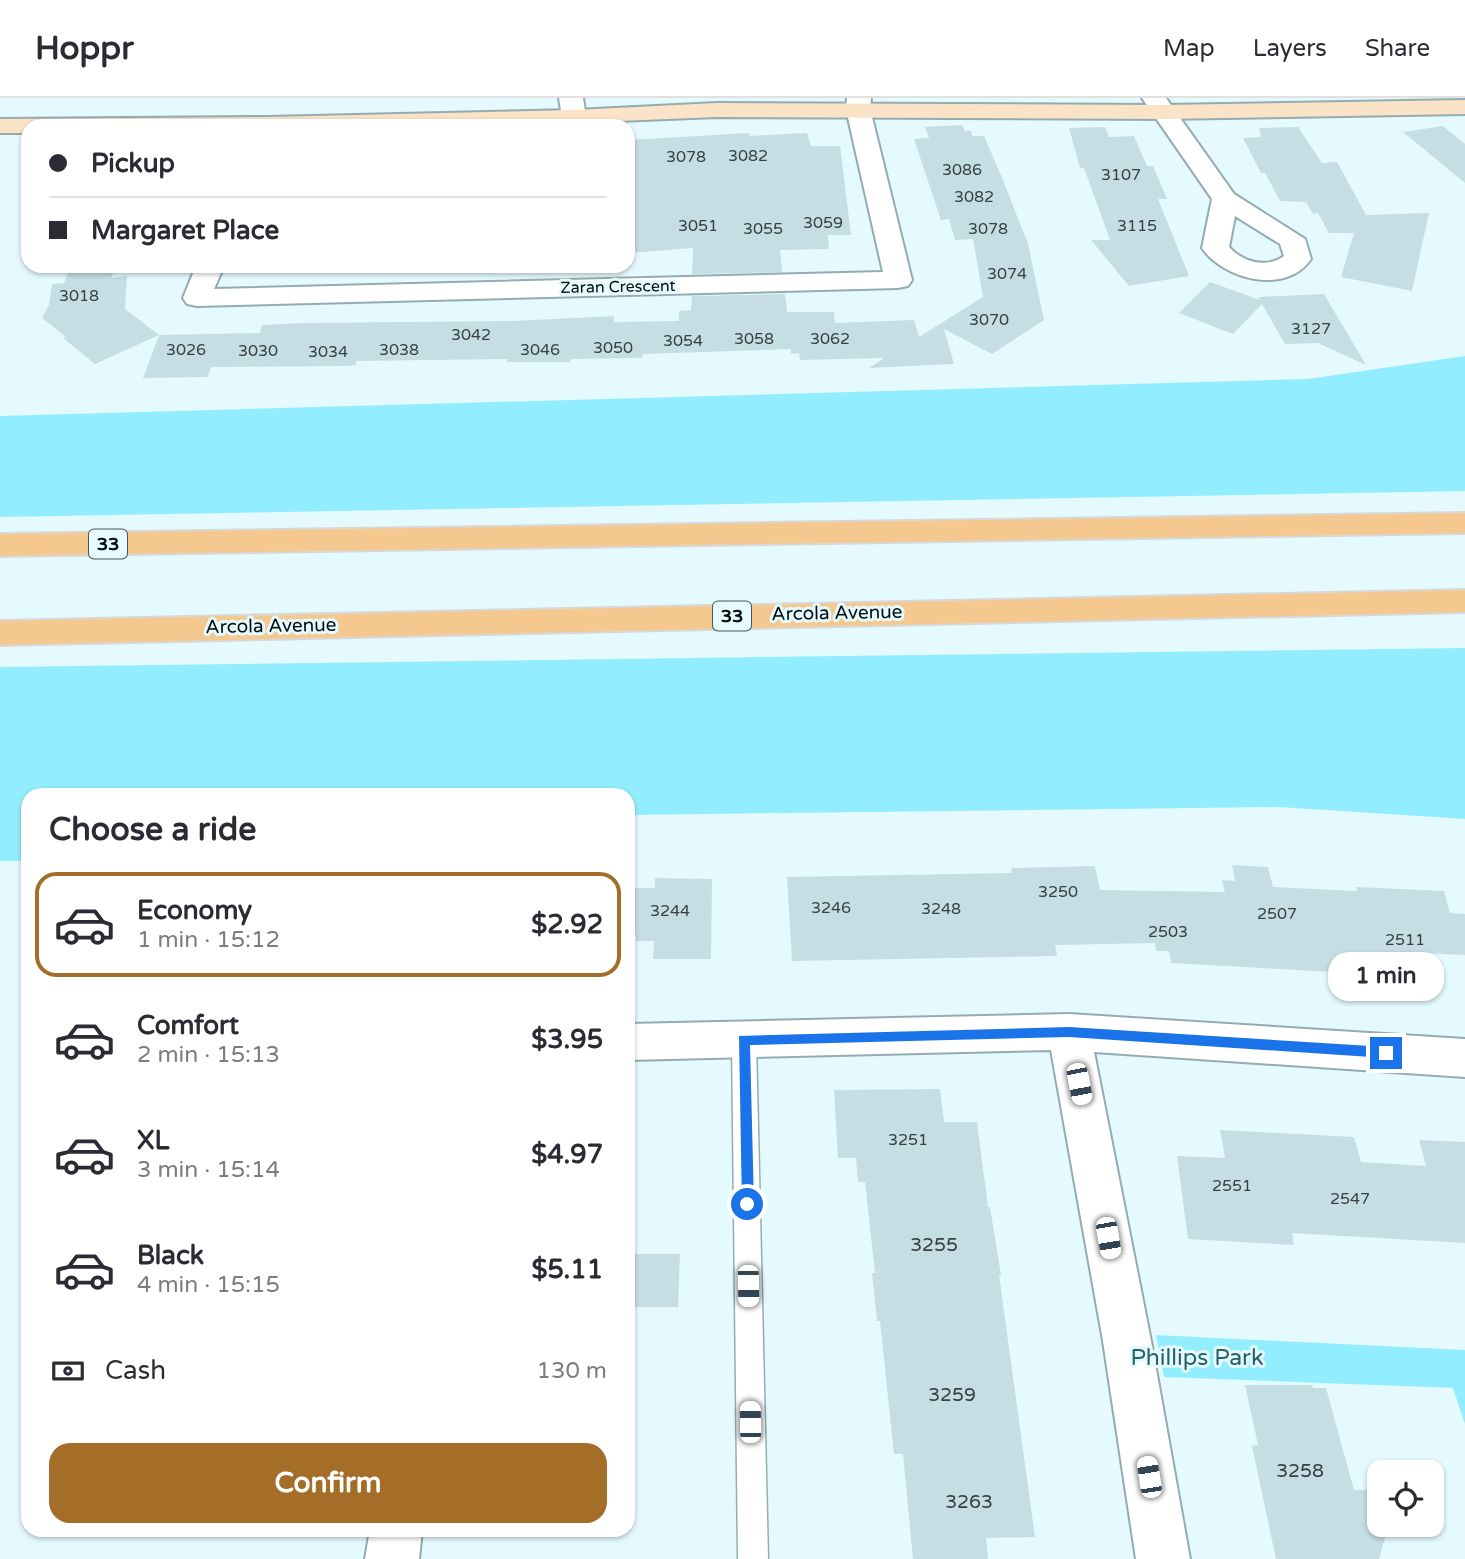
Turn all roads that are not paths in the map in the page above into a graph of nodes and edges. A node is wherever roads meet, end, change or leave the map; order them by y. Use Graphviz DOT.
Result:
graph roads {
  1 [pos="859,104"];
  2 [pos="1158,105"];
  3 [pos="573,107"];
  4 [pos="1465,107"];
  5 [pos="369,119"];
  6 [pos="0,126"];
  7 [pos="21,126"];
  8 [pos="1225,199"];
  9 [pos="207,273"];
  10 [pos="1465,523"];
  11 [pos="0,545"];
  12 [pos="1465,601"];
  13 [pos="0,633"];
  14 [pos="1069,1032"];
  15 [pos="744,1040"];
  16 [pos="635,1042"];
  17 [pos="1465,1058"];
  18 [pos="395,1537"];
  19 [pos="392,1559"];
  20 [pos="753,1559"];
  21 [pos="1163,1559"];
  1 -- 2 [label="street"];
  1 -- 3 [label="street"];
  1 -- 9 [label="street, Zaran Crescent"];
  2 -- 4 [label="street"];
  2 -- 8 [label="street"];
  3 -- 5 [label="street"];
  6 -- 7 [label="street"];
  10 -- 11 [label="main road, 33"];
  12 -- 13 [label="main road, Arcola Avenue / 33"];
  14 -- 15 [label="street"];
  14 -- 17 [label="street"];
  14 -- 21 [label="street"];
  15 -- 16 [label="street"];
  15 -- 20 [label="lane"];
  18 -- 19 [label="street"];
}
